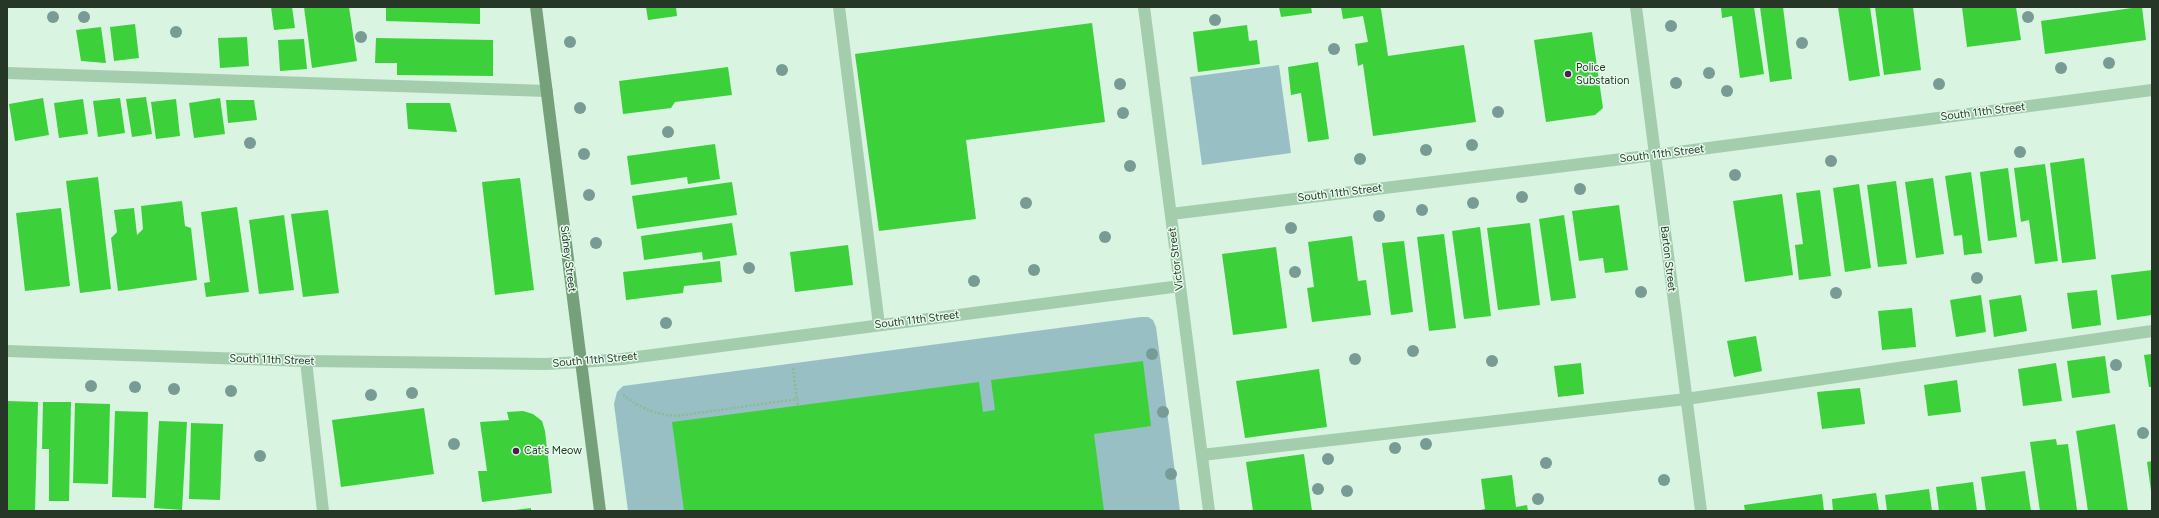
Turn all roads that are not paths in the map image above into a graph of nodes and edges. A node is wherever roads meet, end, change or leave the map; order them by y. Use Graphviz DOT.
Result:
graph roads {
  1 [pos="536,7"];
  2 [pos="839,7"];
  3 [pos="1144,7"];
  4 [pos="1636,7"];
  5 [pos="7,73"];
  6 [pos="2152,90"];
  7 [pos="547,91"];
  8 [pos="1655,155"];
  9 [pos="1171,214"];
  10 [pos="1180,286"];
  11 [pos="879,325"];
  12 [pos="2152,331"];
  13 [pos="7,351"];
  14 [pos="306,361"];
  15 [pos="581,362"];
  16 [pos="1686,399"];
  17 [pos="1202,455"];
  18 [pos="323,511"];
  19 [pos="600,511"];
  20 [pos="1209,511"];
  21 [pos="1701,511"];
  1 -- 7 [label="street, Sidney Street"];
  2 -- 11 [label="street"];
  3 -- 9 [label="street, Victor Street"];
  4 -- 8 [label="street, Barton Street"];
  5 -- 7 [label="street"];
  6 -- 8 [label="street, South 11th Street"];
  7 -- 15 [label="street, Sidney Street"];
  8 -- 9 [label="street, South 11th Street"];
  8 -- 16 [label="street, Barton Street"];
  9 -- 10 [label="street, Victor Street"];
  10 -- 11 [label="street, South 11th Street"];
  10 -- 17 [label="street, Victor Street"];
  11 -- 15 [label="street, South 11th Street"];
  12 -- 16 [label="street"];
  13 -- 14 [label="street, South 11th Street"];
  14 -- 15 [label="street, South 11th Street"];
  14 -- 18 [label="street"];
  15 -- 19 [label="street, Sidney Street"];
  16 -- 17 [label="street"];
  16 -- 21 [label="street, Barton Street"];
  17 -- 20 [label="street, Victor Street"];
}
